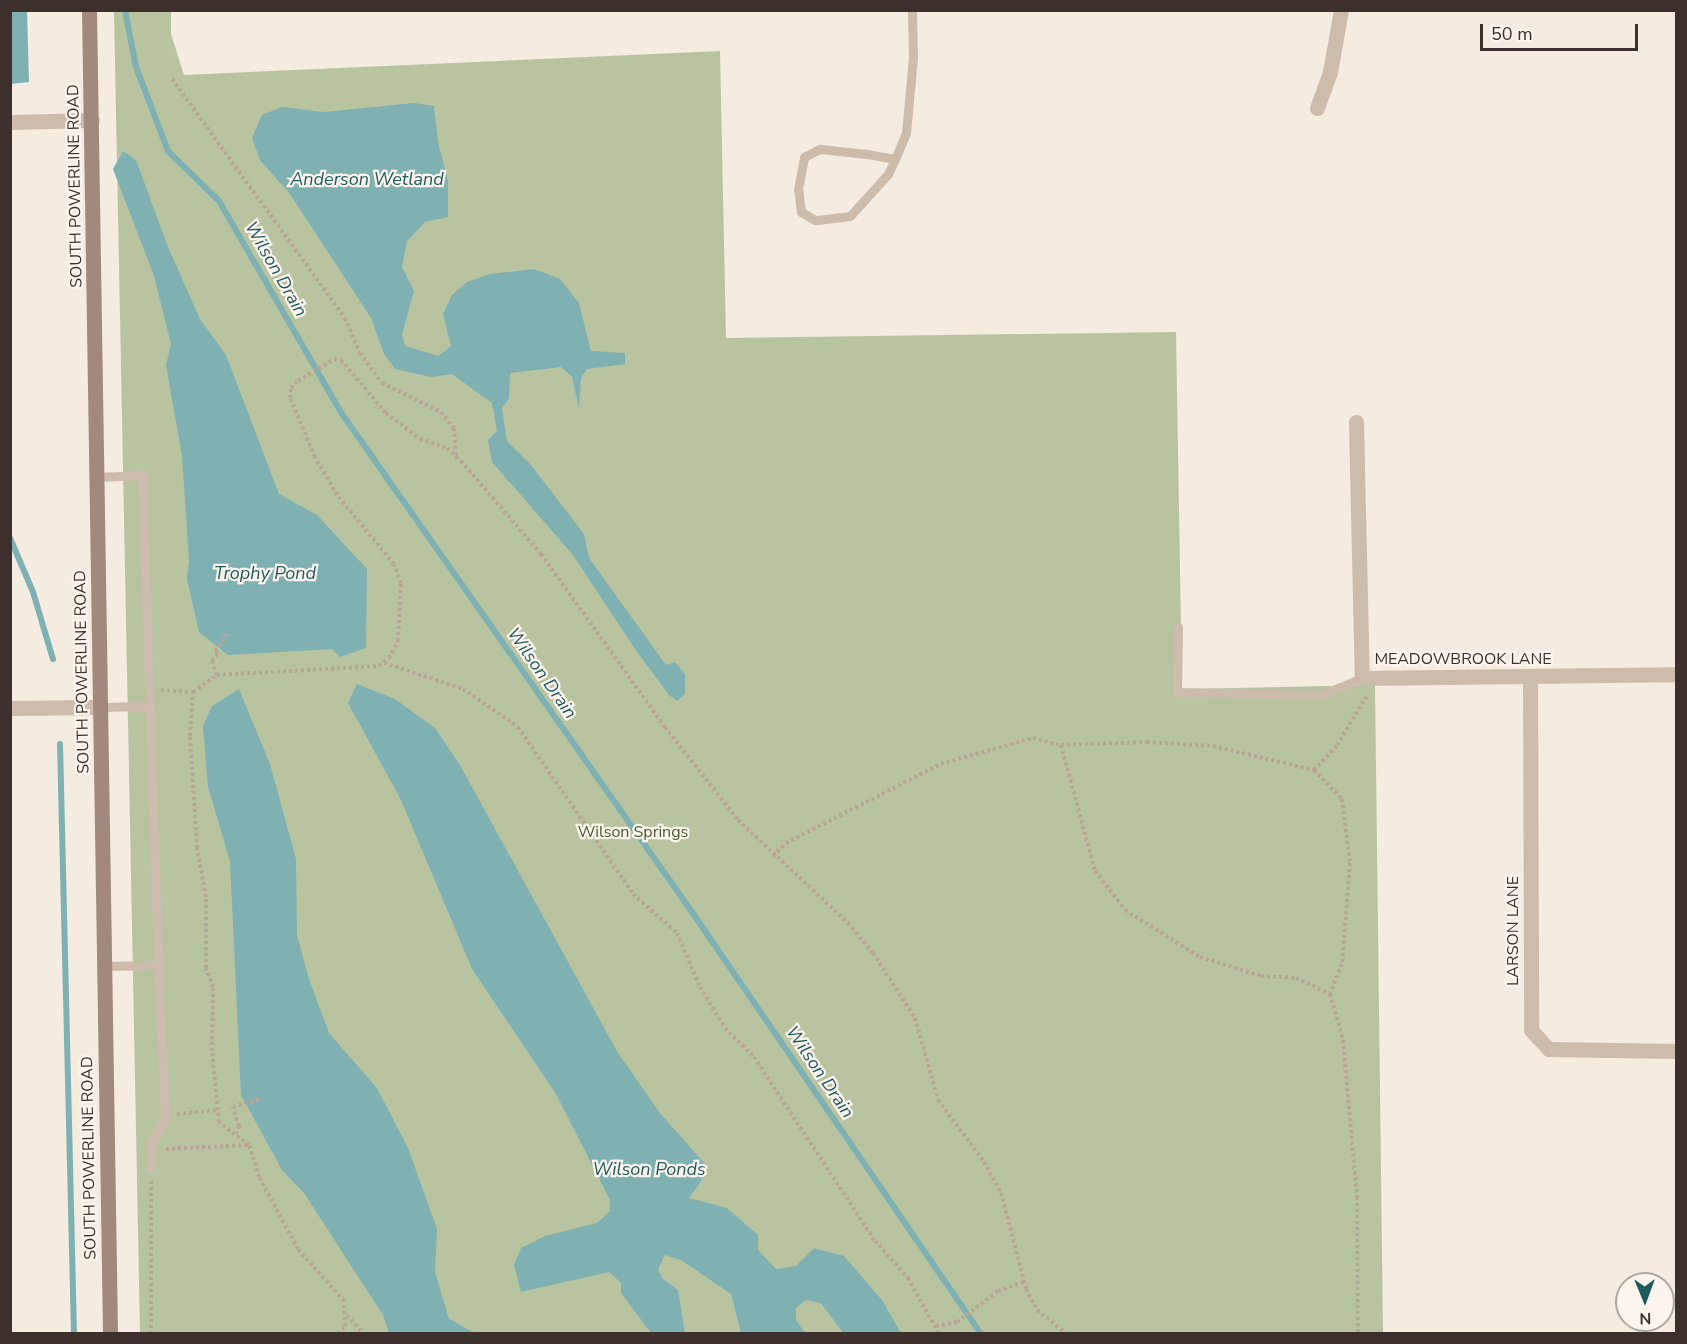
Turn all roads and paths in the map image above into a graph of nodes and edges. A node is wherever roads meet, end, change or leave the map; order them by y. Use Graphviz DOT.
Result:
graph roads {
  1 [pos="89,10"];
  2 [pos="912,10"];
  3 [pos="1341,10"];
  4 [pos="172,79"];
  5 [pos="1317,108"];
  6 [pos="92,120"];
  7 [pos="10,122"];
  8 [pos="894,159"];
  9 [pos="1356,422"];
  10 [pos="456,456"];
  11 [pos="98,477"];
  12 [pos="1178,627"];
  13 [pos="229,632"];
  14 [pos="384,663"];
  15 [pos="1677,674"];
  16 [pos="217,675"];
  17 [pos="1362,678"];
  18 [pos="1378,678"];
  19 [pos="1530,678"];
  20 [pos="150,691"];
  21 [pos="194,692"];
  22 [pos="150,706"];
  23 [pos="100,707"];
  24 [pos="10,708"];
  25 [pos="1061,745"];
  26 [pos="1314,770"];
  27 [pos="772,856"];
  28 [pos="158,965"];
  29 [pos="105,966"];
  30 [pos="1330,994"];
  31 [pos="1677,1051"];
  32 [pos="262,1098"];
  33 [pos="216,1110"];
  34 [pos="165,1116"];
  35 [pos="236,1134"];
  36 [pos="249,1145"];
  37 [pos="152,1167"];
  38 [pos="1024,1282"];
  39 [pos="347,1315"];
  40 [pos="936,1326"];
  41 [pos="110,1334"];
  42 [pos="151,1334"];
  43 [pos="338,1334"];
  44 [pos="364,1334"];
  45 [pos="939,1334"];
  46 [pos="1067,1334"];
  47 [pos="1358,1334"];
  1 -- 6 [label="street, SOUTH POWERLINE ROAD"];
  2 -- 8 [label="lane"];
  3 -- 5 [label="street"];
  4 -- 10 [label="path"];
  6 -- 7 [label="street"];
  6 -- 11 [label="street, SOUTH POWERLINE ROAD"];
  8 -- 8 [label="lane"];
  9 -- 17 [label="street, MEADOWBROOK LANE"];
  10 -- 14 [label="path"];
  10 -- 27 [label="path"];
  11 -- 20 [label="lane"];
  11 -- 23 [label="street, SOUTH POWERLINE ROAD"];
  12 -- 17 [label="lane"];
  13 -- 16 [label="path"];
  14 -- 16 [label="path"];
  14 -- 40 [label="path"];
  15 -- 19 [label="street, MEADOWBROOK LANE"];
  16 -- 21 [label="path"];
  17 -- 18 [label="street, MEADOWBROOK LANE"];
  18 -- 19 [label="street, MEADOWBROOK LANE"];
  18 -- 26 [label="path"];
  19 -- 31 [label="street, LARSON LANE"];
  20 -- 21 [label="path"];
  20 -- 22 [label="lane"];
  21 -- 33 [label="path"];
  22 -- 23 [label="lane"];
  22 -- 28 [label="lane"];
  23 -- 24 [label="street"];
  23 -- 29 [label="street, SOUTH POWERLINE ROAD"];
  25 -- 26 [label="path"];
  25 -- 27 [label="path"];
  25 -- 30 [label="path"];
  26 -- 30 [label="path"];
  27 -- 38 [label="path"];
  28 -- 29 [label="lane"];
  28 -- 34 [label="lane"];
  29 -- 41 [label="street, SOUTH POWERLINE ROAD"];
  30 -- 47 [label="path"];
  32 -- 35 [label="path"];
  33 -- 34 [label="path"];
  33 -- 35 [label="path"];
  34 -- 37 [label="lane"];
  35 -- 36 [label="path"];
  36 -- 37 [label="path"];
  36 -- 39 [label="path"];
  37 -- 42 [label="path"];
  38 -- 40 [label="path"];
  38 -- 46 [label="path"];
  39 -- 43 [label="path"];
  39 -- 44 [label="path"];
  40 -- 45 [label="path"];
}
